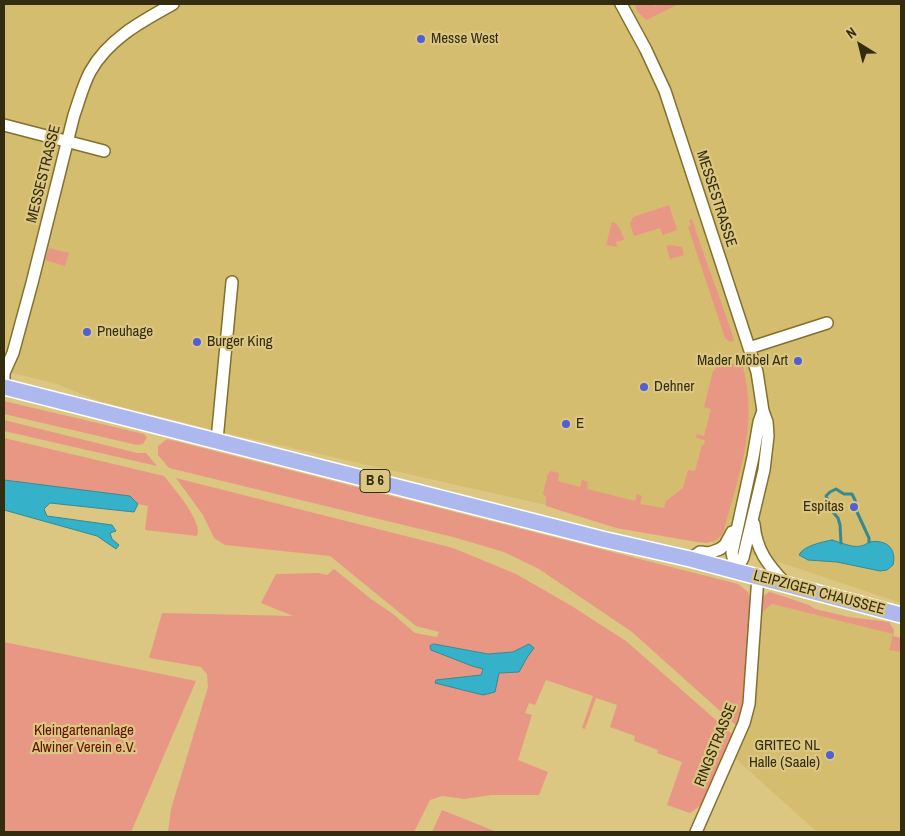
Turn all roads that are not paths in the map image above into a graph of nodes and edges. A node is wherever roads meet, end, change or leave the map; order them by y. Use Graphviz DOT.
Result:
graph roads {
  1 [pos="173,4"];
  2 [pos="622,4"];
  3 [pos="4,125"];
  4 [pos="68,140"];
  5 [pos="104,151"];
  6 [pos="232,282"];
  7 [pos="23,317"];
  8 [pos="827,323"];
  9 [pos="749,348"];
  10 [pos="4,361"];
  11 [pos="6,387"];
  12 [pos="763,411"];
  13 [pos="217,440"];
  14 [pos="753,517"];
  15 [pos="738,522"];
  16 [pos="690,559"];
  17 [pos="736,571"];
  18 [pos="758,576"];
  19 [pos="786,583"];
  20 [pos="901,615"];
  21 [pos="696,832"];
  1 -- 4 [label="street, MESSESTRASSE"];
  2 -- 9 [label="street, MESSESTRASSE"];
  3 -- 4 [label="street"];
  4 -- 5 [label="street"];
  4 -- 7 [label="street, MESSESTRASSE"];
  6 -- 13 [label="street"];
  7 -- 10 [label="street"];
  7 -- 11 [label="street, MESSESTRASSE"];
  8 -- 9 [label="street"];
  9 -- 12 [label="street, MESSESTRASSE"];
  11 -- 13 [label="main road, B 6"];
  12 -- 14 [label="street, MESSESTRASSE"];
  12 -- 15 [label="street, MESSESTRASSE"];
  13 -- 16 [label="main road, B 6"];
  14 -- 17 [label="street, MESSESTRASSE"];
  14 -- 19 [label="street, MESSESTRASSE"];
  15 -- 16 [label="street, MESSESTRASSE"];
  15 -- 17 [label="street, MESSESTRASSE"];
  16 -- 17 [label="main road, B 6"];
  17 -- 18 [label="main road, LEIPZIGER CHAUSSEE / B 6"];
  18 -- 19 [label="main road, LEIPZIGER CHAUSSEE / B 6"];
  18 -- 21 [label="street, RINGSTRASSE"];
  19 -- 20 [label="main road, LEIPZIGER CHAUSSEE / B 6"];
}
